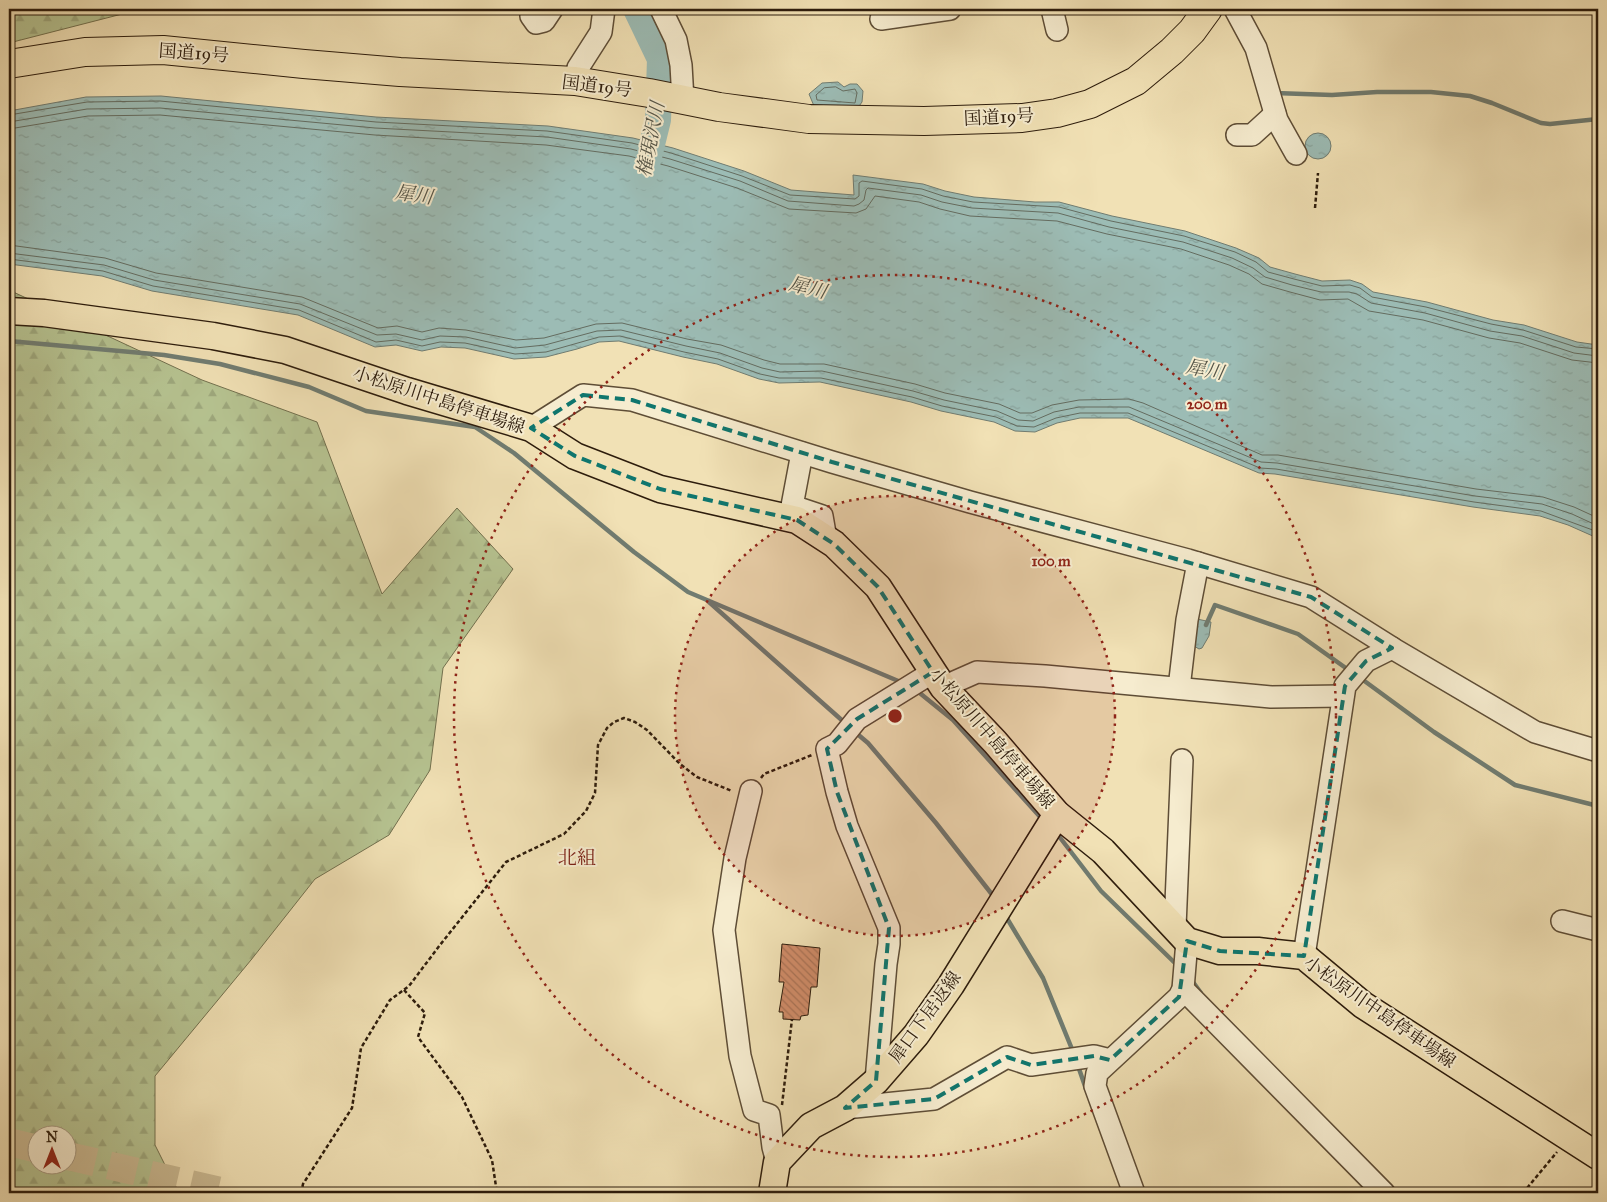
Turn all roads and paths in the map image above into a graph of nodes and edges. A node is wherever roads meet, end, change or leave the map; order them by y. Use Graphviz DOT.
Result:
graph roads {
  1 [pos="533,9"];
  2 [pos="552,9"];
  3 [pos="604,9"];
  4 [pos="661,9"];
  5 [pos="950,9"];
  6 [pos="1052,9"];
  7 [pos="1208,9"];
  8 [pos="1235,9"];
  9 [pos="907,12"];
  10 [pos="881,19"];
  11 [pos="1057,30"];
  12 [pos="9,64"];
  13 [pos="575,81"];
  14 [pos="669,97"];
  15 [pos="1275,114"];
  16 [pos="1237,135"];
  17 [pos="1296,154"];
  18 [pos="1318,173"];
  19 [pos="1315,208"];
  20 [pos="9,311"];
  21 [pos="531,428"];
  22 [pos="802,453"];
  23 [pos="826,539"];
  24 [pos="1198,564"];
  25 [pos="1392,648"];
  26 [pos="938,680"];
  27 [pos="1179,688"];
  28 [pos="1344,691"];
  29 [pos="827,749"];
  30 [pos="1598,751"];
  31 [pos="1182,760"];
  32 [pos="751,791"];
  33 [pos="1057,814"];
  34 [pos="1562,921"];
  35 [pos="1598,930"];
  36 [pos="1181,934"];
  37 [pos="1304,956"];
  38 [pos="1183,989"];
  39 [pos="404,990"];
  40 [pos="792,1019"];
  41 [pos="1110,1060"];
  42 [pos="876,1081"];
  43 [pos="783,1099"];
  44 [pos="845,1108"];
  45 [pos="1568,1137"];
  46 [pos="1598,1155"];
  47 [pos="777,1162"];
  48 [pos="300,1193"];
  49 [pos="497,1193"];
  50 [pos="772,1193"];
  51 [pos="1134,1193"];
  52 [pos="1384,1193"];
  53 [pos="1523,1193"];
  1 -- 2 [label="street"];
  3 -- 13 [label="street"];
  4 -- 14 [label="street"];
  5 -- 9 [label="street"];
  6 -- 11 [label="street"];
  7 -- 14 [label="highway, 国道19号"];
  8 -- 15 [label="street"];
  9 -- 10 [label="street"];
  12 -- 13 [label="highway, 国道19号"];
  13 -- 14 [label="highway, 国道19号"];
  15 -- 16 [label="street"];
  15 -- 17 [label="street"];
  18 -- 19 [label="path"];
  20 -- 21 [label="main road, 小松原川中島停車場線"];
  21 -- 22 [label="street"];
  21 -- 23 [label="main road, 小松原川中島停車場線"];
  22 -- 23 [label="street"];
  22 -- 24 [label="street"];
  23 -- 26 [label="main road, 小松原川中島停車場線"];
  24 -- 25 [label="street"];
  24 -- 27 [label="street"];
  25 -- 28 [label="street"];
  25 -- 30 [label="street"];
  26 -- 27 [label="street"];
  26 -- 29 [label="street"];
  26 -- 33 [label="main road, 小松原川中島停車場線"];
  27 -- 28 [label="street"];
  28 -- 37 [label="street"];
  29 -- 32 [label="path"];
  29 -- 42 [label="street"];
  31 -- 36 [label="street"];
  32 -- 39 [label="path"];
  32 -- 47 [label="street"];
  33 -- 36 [label="main road, 小松原川中島停車場線"];
  33 -- 42 [label="main road, 犀口下居返線"];
  34 -- 35 [label="street"];
  36 -- 37 [label="main road, 小松原川中島停車場線"];
  36 -- 38 [label="street"];
  37 -- 45 [label="main road, 小松原川中島停車場線"];
  38 -- 41 [label="street"];
  38 -- 52 [label="street"];
  39 -- 48 [label="path"];
  39 -- 49 [label="path"];
  40 -- 43 [label="path"];
  41 -- 44 [label="street"];
  41 -- 51 [label="street"];
  42 -- 44 [label="main road, 犀口下居返線"];
  44 -- 47 [label="main road, 犀口下居返線"];
  45 -- 46 [label="main road, 小松原川中島停車場線"];
  45 -- 53 [label="path"];
  47 -- 50 [label="main road"];
}
